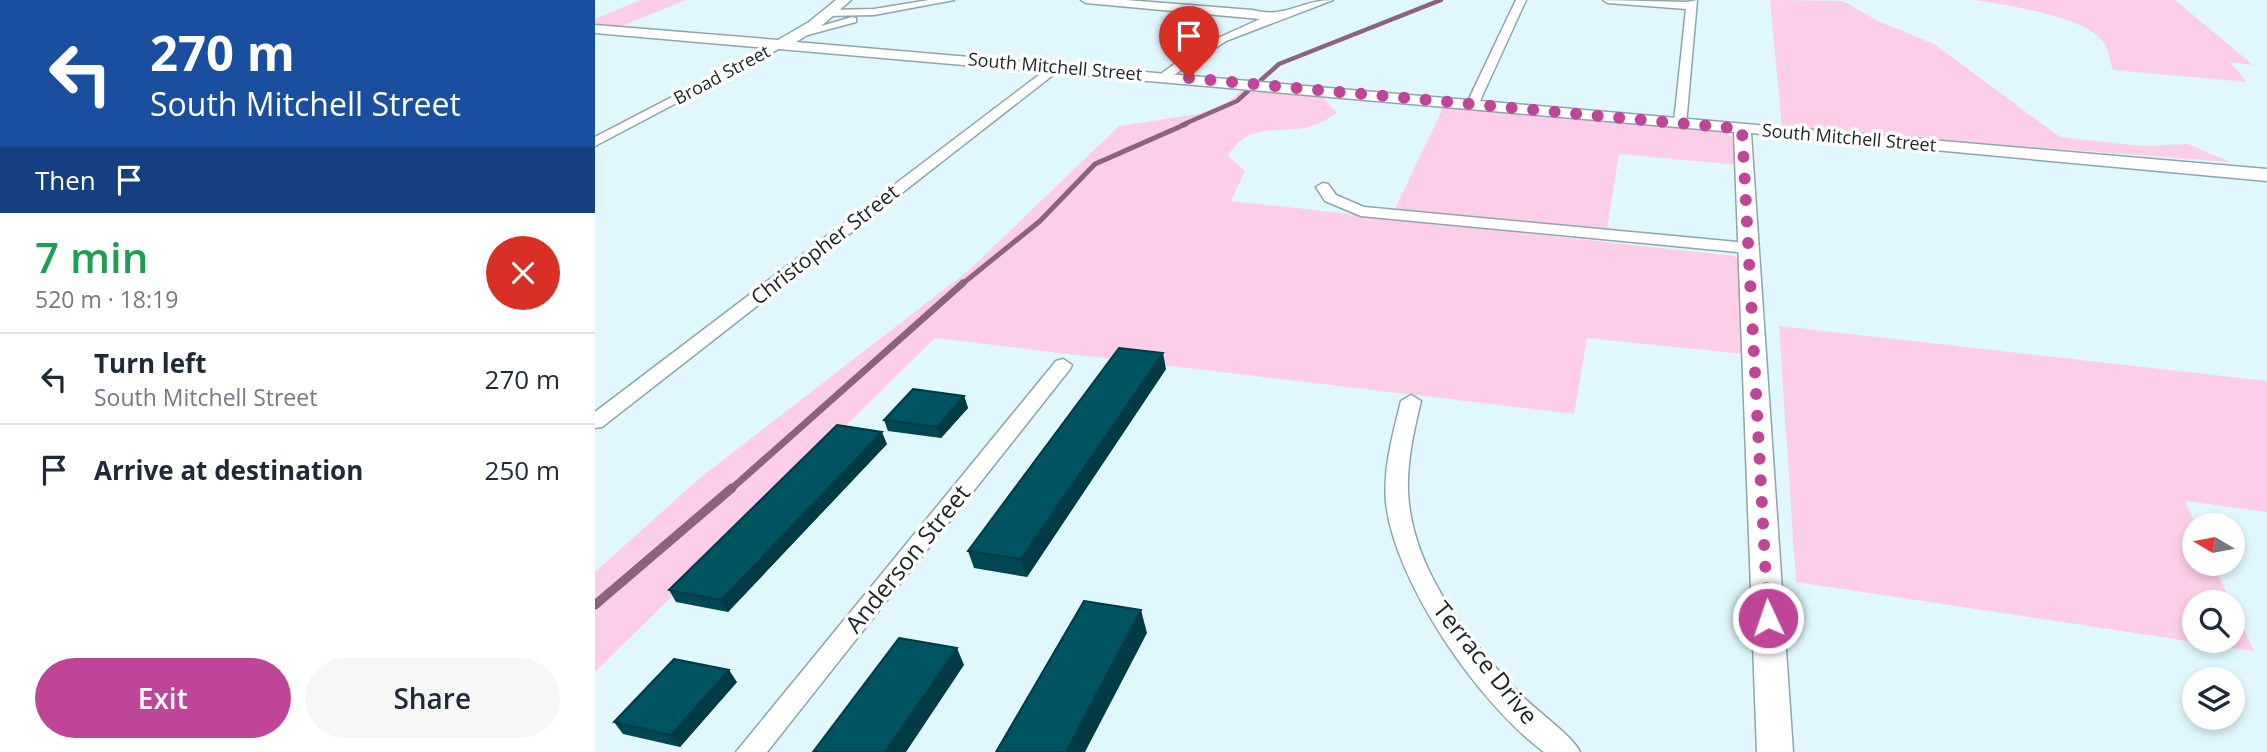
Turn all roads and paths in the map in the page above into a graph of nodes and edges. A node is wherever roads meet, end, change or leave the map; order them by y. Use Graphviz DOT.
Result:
graph roads {
  1 [pos="844,0"];
  2 [pos="949,0"];
  3 [pos="1086,0"];
  4 [pos="1328,0"];
  5 [pos="1521,0"];
  6 [pos="1608,0"];
  7 [pos="1692,3"];
  8 [pos="887,11"];
  9 [pos="826,13"];
  10 [pos="1271,19"];
  11 [pos="599,32"];
  12 [pos="800,34"];
  13 [pos="782,44"];
  14 [pos="1056,68"];
  15 [pos="1166,76"];
  16 [pos="1473,103"];
  17 [pos="1681,122"];
  18 [pos="1742,129"];
  19 [pos="595,142"];
  20 [pos="2267,175"];
  21 [pos="1323,187"];
  22 [pos="1748,248"];
  23 [pos="1063,365"];
  24 [pos="1411,401"];
  25 [pos="595,422"];
  26 [pos="750,752"];
  27 [pos="1566,752"];
  28 [pos="1775,752"];
  1 -- 9 [label="street, Broad Street"];
  2 -- 8 [label="street"];
  3 -- 10 [label="street"];
  4 -- 10 [label="street"];
  5 -- 16 [label="street"];
  6 -- 7 [label="street"];
  7 -- 17 [label="street"];
  8 -- 9 [label="street"];
  8 -- 12 [label="street"];
  9 -- 12 [label="street, Broad Street"];
  10 -- 15 [label="street"];
  11 -- 13 [label="street, South Mitchell Street"];
  12 -- 13 [label="street, Broad Street"];
  13 -- 14 [label="street, South Mitchell Street"];
  13 -- 19 [label="street, Broad Street"];
  14 -- 15 [label="street, South Mitchell Street"];
  14 -- 25 [label="street, Christopher Street"];
  15 -- 16 [label="street, South Mitchell Street"];
  16 -- 17 [label="street, South Mitchell Street"];
  17 -- 18 [label="street, South Mitchell Street"];
  18 -- 20 [label="street, South Mitchell Street"];
  18 -- 22 [label="street"];
  21 -- 22 [label="street"];
  22 -- 28 [label="street"];
  23 -- 26 [label="street, Anderson Street"];
  24 -- 27 [label="street, Terrace Drive"];
}
